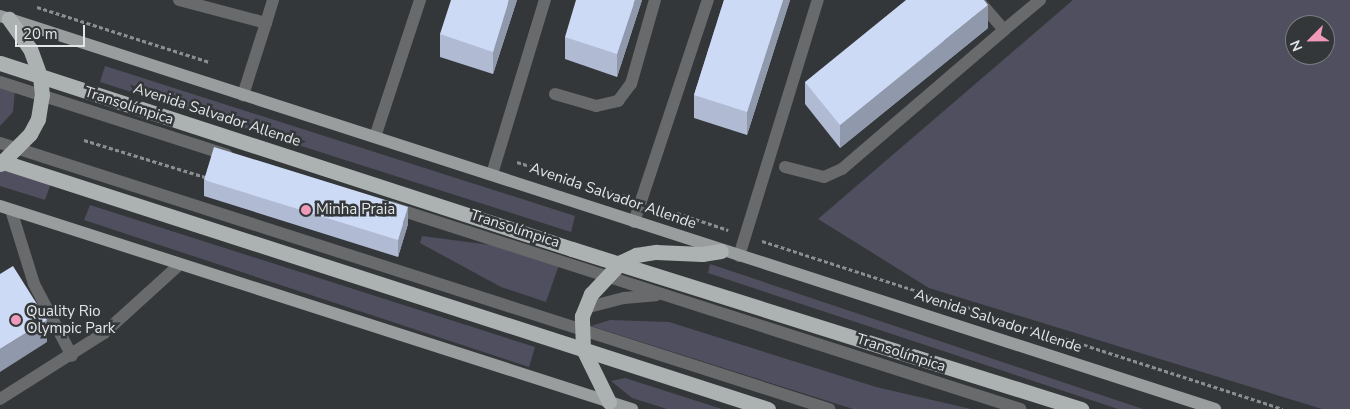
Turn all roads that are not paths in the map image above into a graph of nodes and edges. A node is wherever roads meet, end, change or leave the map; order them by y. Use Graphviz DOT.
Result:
graph roads {
  1 [pos="179,0"];
  2 [pos="273,0"];
  3 [pos="420,0"];
  4 [pos="545,0"];
  5 [pos="656,0"];
  6 [pos="708,0"];
  7 [pos="818,0"];
  8 [pos="978,0"];
  9 [pos="1040,0"];
  10 [pos="5,18"];
  11 [pos="266,23"];
  12 [pos="1004,30"];
  13 [pos="0,63"];
  14 [pos="40,76"];
  15 [pos="0,82"];
  16 [pos="555,94"];
  17 [pos="42,95"];
  18 [pos="243,95"];
  19 [pos="375,137"];
  20 [pos="0,143"];
  21 [pos="18,148"];
  22 [pos="243,160"];
  23 [pos="1,162"];
  24 [pos="785,167"];
  25 [pos="492,174"];
  26 [pos="373,202"];
  27 [pos="5,208"];
  28 [pos="634,222"];
  29 [pos="721,250"];
  30 [pos="738,256"];
  31 [pos="621,262"];
  32 [pos="178,266"];
  33 [pos="606,276"];
  34 [pos="664,294"];
  35 [pos="585,308"];
  36 [pos="581,329"];
  37 [pos="583,349"];
  38 [pos="72,356"];
  39 [pos="0,399"];
  40 [pos="609,402"];
  41 [pos="632,409"];
  42 [pos="768,409"];
  43 [pos="829,409"];
  44 [pos="1020,409"];
  45 [pos="1081,409"];
  46 [pos="1215,409"];
  1 -- 11 [label="lane"];
  2 -- 11 [label="lane"];
  3 -- 19 [label="lane"];
  4 -- 25 [label="lane"];
  5 -- 16 [label="lane"];
  6 -- 28 [label="lane"];
  7 -- 30 [label="lane"];
  8 -- 12 [label="lane"];
  9 -- 12 [label="lane"];
  10 -- 14 [label="highway"];
  10 -- 18 [label="main road, Avenida Salvador Allende"];
  11 -- 18 [label="lane"];
  12 -- 24 [label="lane"];
  13 -- 14 [label="highway, Avenida Salvador Allende"];
  14 -- 17 [label="highway"];
  14 -- 31 [label="highway, Avenida Salvador Allende"];
  15 -- 17 [label="lane, Transolímpica"];
  17 -- 21 [label="highway"];
  17 -- 22 [label="lane, Transolímpica"];
  18 -- 19 [label="main road, Avenida Salvador Allende"];
  19 -- 25 [label="main road, Avenida Salvador Allende"];
  20 -- 21 [label="lane"];
  21 -- 23 [label="highway"];
  21 -- 36 [label="lane"];
  23 -- 37 [label="highway"];
  25 -- 28 [label="main road, Avenida Salvador Allende"];
  26 -- 33 [label="lane, Transolímpica"];
  27 -- 32 [label="main road"];
  27 -- 38 [label="lane"];
  28 -- 29 [label="main road, Avenida Salvador Allende"];
  29 -- 30 [label="main road, Avenida Salvador Allende"];
  29 -- 31 [label="highway"];
  30 -- 46 [label="main road, Avenida Salvador Allende"];
  31 -- 33 [label="highway"];
  31 -- 45 [label="highway, Avenida Salvador Allende"];
  32 -- 38 [label="lane"];
  32 -- 40 [label="main road"];
  33 -- 34 [label="lane, Transolímpica"];
  33 -- 35 [label="highway"];
  34 -- 35 [label="lane"];
  34 -- 44 [label="lane, Transolímpica"];
  35 -- 36 [label="highway"];
  36 -- 37 [label="highway"];
  36 -- 43 [label="lane"];
  37 -- 40 [label="highway"];
  37 -- 42 [label="highway"];
  38 -- 39 [label="lane"];
  40 -- 41 [label="main road"];
}
